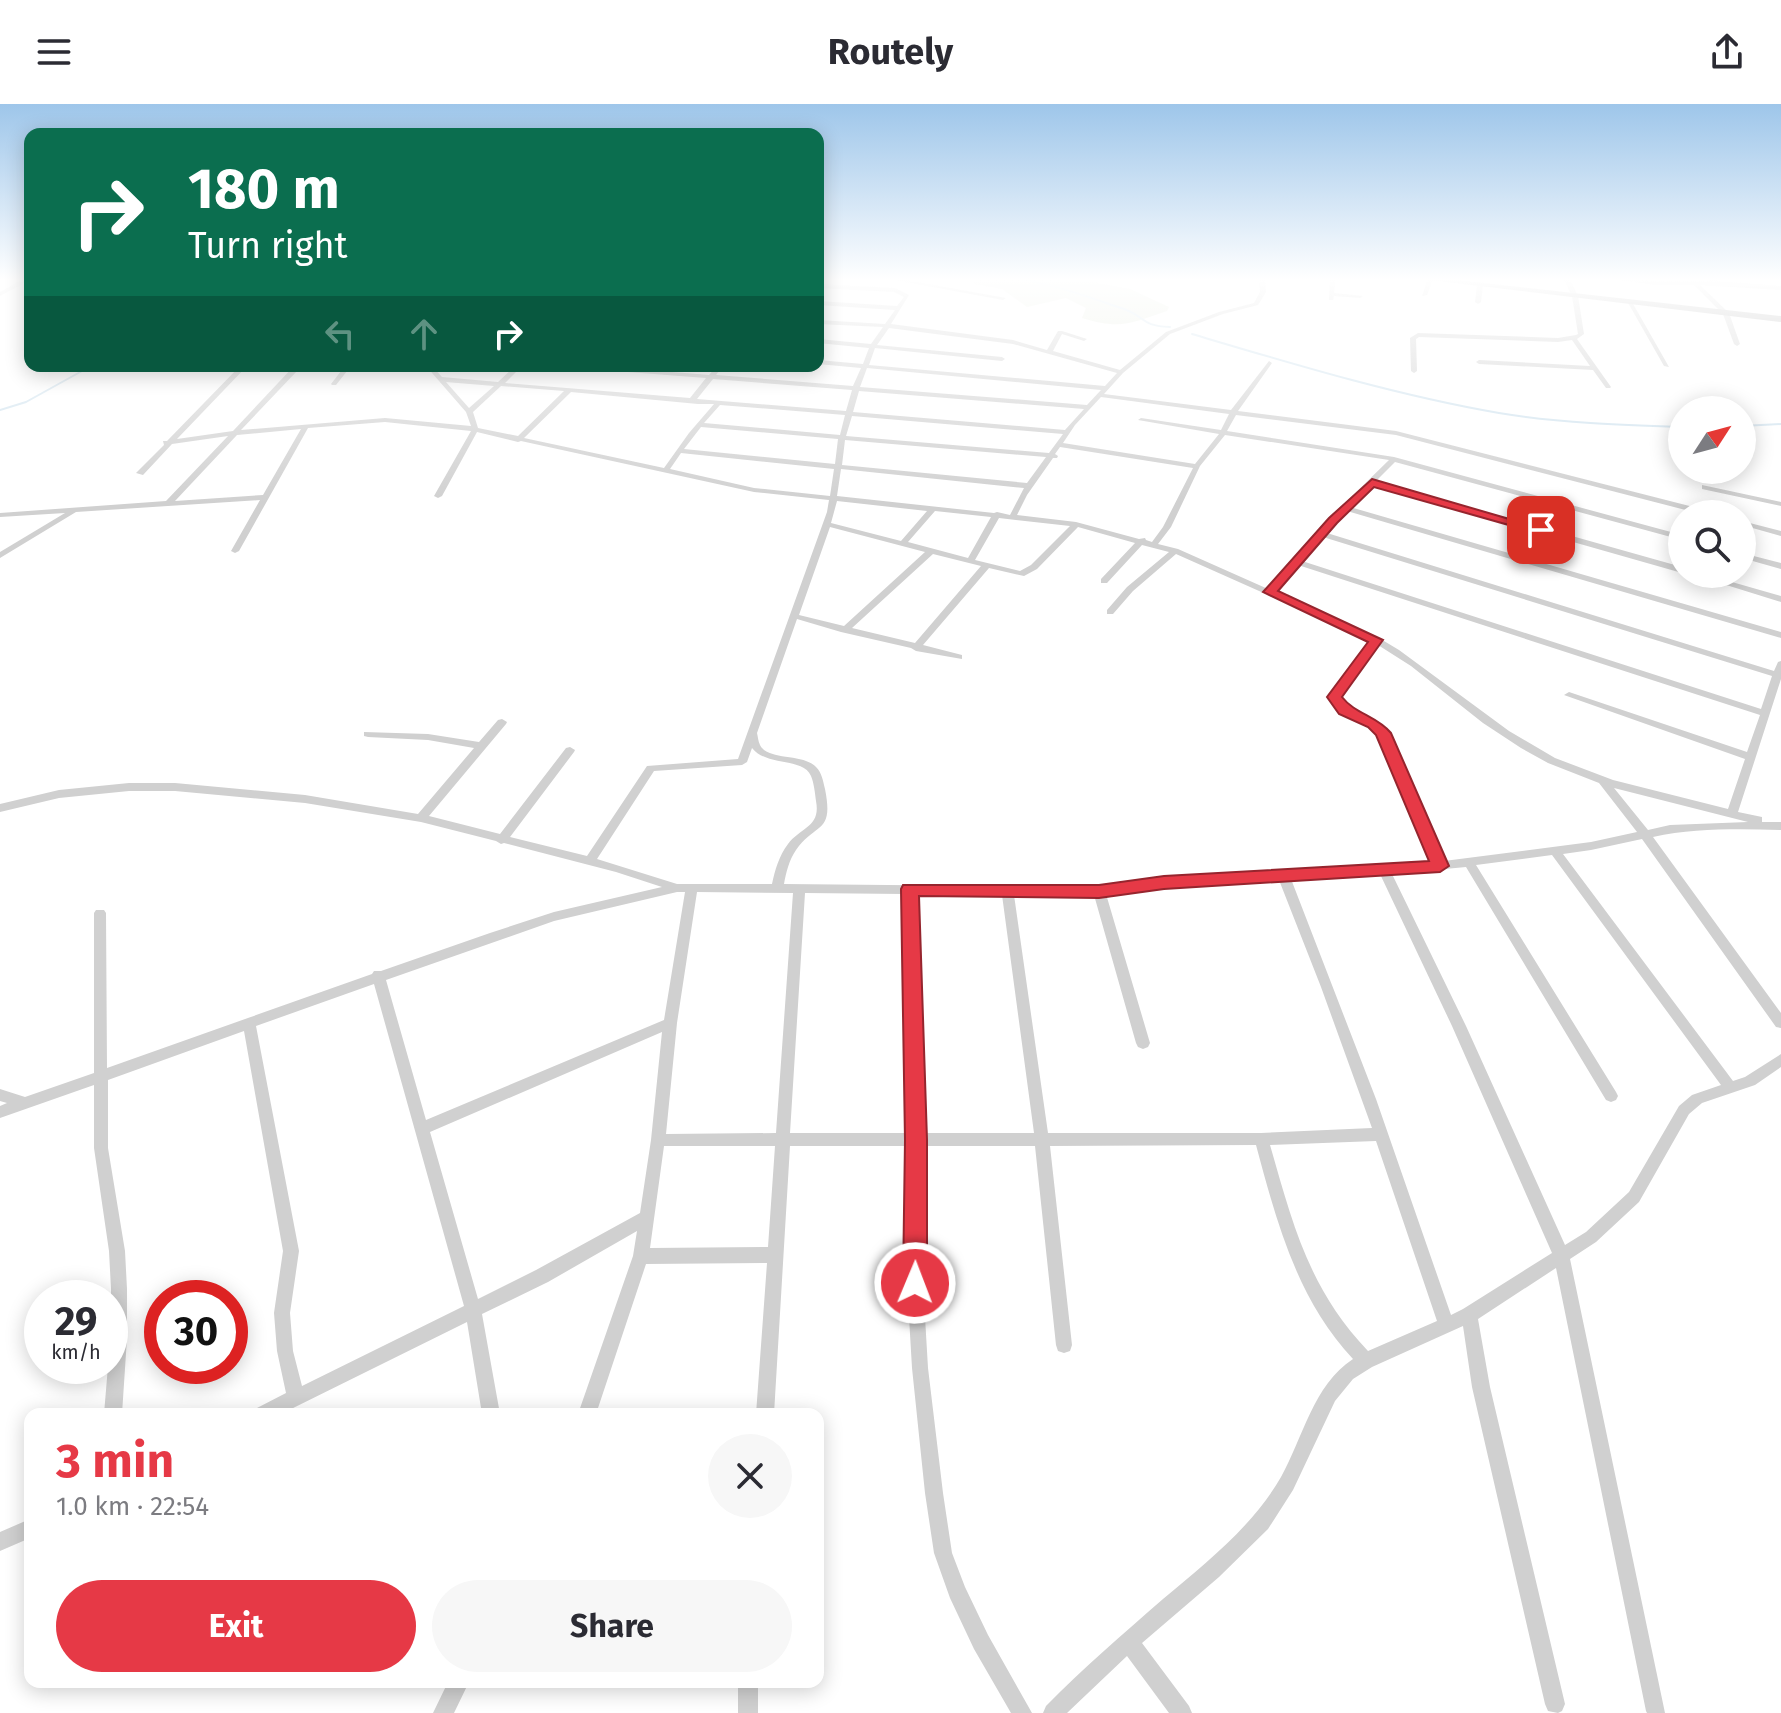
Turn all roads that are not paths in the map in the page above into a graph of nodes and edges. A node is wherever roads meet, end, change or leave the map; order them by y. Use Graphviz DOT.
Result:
graph roads {
  1 [pos="870,353"];
  2 [pos="943,353"];
  3 [pos="1006,353"];
  4 [pos="1053,353"];
  5 [pos="1144,353"];
  6 [pos="1413,353"];
  7 [pos="1584,353"];
  8 [pos="1659,353"];
  9 [pos="1002,359"];
  10 [pos="1479,362"];
  11 [pos="824,363"];
  12 [pos="1269,363"];
  13 [pos="864,366"];
  14 [pos="1667,366"];
  15 [pos="1595,368"];
  16 [pos="1414,371"];
  17 [pos="238,372"];
  18 [pos="292,372"];
  19 [pos="343,372"];
  20 [pos="434,372"];
  21 [pos="511,372"];
  22 [pos="665,372"];
  23 [pos="713,372"];
  24 [pos="1121,372"];
  25 [pos="710,375"];
  26 [pos="993,377"];
  27 [pos="439,379"];
  28 [pos="498,382"];
  29 [pos="334,384"];
  30 [pos="1608,387"];
  31 [pos="856,388"];
  32 [pos="1106,388"];
  33 [pos="570,389"];
  34 [pos="1098,395"];
  35 [pos="693,399"];
  36 [pos="720,401"];
  37 [pos="1089,407"];
  38 [pos="1235,410"];
  39 [pos="469,412"];
  40 [pos="850,412"];
  41 [pos="709,414"];
  42 [pos="1141,420"];
  43 [pos="699,425"];
  44 [pos="306,426"];
  45 [pos="475,429"];
  46 [pos="1068,432"];
  47 [pos="236,433"];
  48 [pos="1223,433"];
  49 [pos="842,439"];
  50 [pos="518,440"];
  51 [pos="166,443"];
  52 [pos="1060,445"];
  53 [pos="678,451"];
  54 [pos="1054,456"];
  55 [pos="1394,459"];
  56 [pos="837,465"];
  57 [pos="1197,466"];
  58 [pos="665,472"];
  59 [pos="140,473"];
  60 [pos="1372,482"];
  61 [pos="1030,486"];
  62 [pos="1705,487"];
  63 [pos="438,496"];
  64 [pos="266,497"];
  65 [pos="835,498"];
  66 [pos="1668,503"];
  67 [pos="168,504"];
  68 [pos="1781,504"];
  69 [pos="934,508"];
  70 [pos="1345,508"];
  71 [pos="75,510"];
  72 [pos="997,514"];
  73 [pos="1,516"];
  74 [pos="1013,516"];
  75 [pos="827,524"];
  76 [pos="1076,524"];
  77 [pos="1756,527"];
  78 [pos="1321,534"];
  79 [pos="1668,534"];
  80 [pos="1781,534"];
  81 [pos="1142,540"];
  82 [pos="903,543"];
  83 [pos="1155,543"];
  84 [pos="235,551"];
  85 [pos="931,551"];
  86 [pos="1175,551"];
  87 [pos="0,556"];
  88 [pos="1756,559"];
  89 [pos="970,561"];
  90 [pos="1297,562"];
  91 [pos="987,565"];
  92 [pos="1668,566"];
  93 [pos="1781,566"];
  94 [pos="1104,581"];
  95 [pos="1743,588"];
  96 [pos="1270,592"];
  97 [pos="1781,599"];
  98 [pos="1110,612"];
  99 [pos="794,616"];
  100 [pos="844,630"];
  101 [pos="1781,635"];
  102 [pos="1376,640"];
  103 [pos="916,648"];
  104 [pos="959,657"];
  105 [pos="1779,669"];
  106 [pos="1569,695"];
  107 [pos="1765,713"];
  108 [pos="502,722"];
  109 [pos="753,731"];
  110 [pos="368,734"];
  111 [pos="481,746"];
  112 [pos="570,750"];
  113 [pos="1751,757"];
  114 [pos="1601,778"];
  115 [pos="0,808"];
  116 [pos="1732,814"];
  117 [pos="421,818"];
  118 [pos="1781,826"];
  119 [pos="1644,833"];
  120 [pos="501,840"];
  121 [pos="1555,851"];
  122 [pos="590,861"];
  123 [pos="1468,861"];
  124 [pos="1440,866"];
  125 [pos="1384,870"];
  126 [pos="1283,875"];
  127 [pos="684,889"];
  128 [pos="910,889"];
  129 [pos="1007,889"];
  130 [pos="777,890"];
  131 [pos="799,890"];
  132 [pos="1099,891"];
  133 [pos="100,913"];
  134 [pos="378,975"];
  135 [pos="249,1023"];
  136 [pos="670,1023"];
  137 [pos="1781,1023"];
  138 [pos="1143,1043"];
  139 [pos="1781,1060"];
  140 [pos="103,1075"];
  141 [pos="1730,1087"];
  142 [pos="0,1095"];
  143 [pos="1611,1096"];
  144 [pos="25,1103"];
  145 [pos="0,1112"];
  146 [pos="421,1129"];
  147 [pos="1381,1134"];
  148 [pos="1261,1139"];
  149 [pos="658,1140"];
  150 [pos="916,1140"];
  151 [pos="1042,1140"];
  152 [pos="783,1141"];
  153 [pos="647,1217"];
  154 [pos="775,1255"];
  155 [pos="641,1256"];
  156 [pos="1562,1257"];
  157 [pos="473,1311"];
  158 [pos="1469,1315"];
  159 [pos="1446,1325"];
  160 [pos="1064,1345"];
  161 [pos="1366,1361"];
  162 [pos="296,1398"];
  163 [pos="113,1408"];
  164 [pos="275,1408"];
  165 [pos="490,1408"];
  166 [pos="589,1408"];
  167 [pos="765,1408"];
  168 [pos="24,1531"];
  169 [pos="0,1542"];
  170 [pos="1129,1642"];
  171 [pos="456,1688"];
  172 [pos="748,1688"];
  173 [pos="1555,1704"];
  174 [pos="1656,1711"];
  175 [pos="443,1713"];
  176 [pos="748,1713"];
  177 [pos="1022,1713"];
  178 [pos="1053,1713"];
  179 [pos="1182,1713"];
  1 -- 13 [label="street"];
  2 -- 9 [label="street"];
  3 -- 9 [label="street"];
  4 -- 24 [label="street"];
  5 -- 24 [label="street"];
  6 -- 16 [label="street"];
  7 -- 15 [label="street"];
  8 -- 14 [label="street"];
  9 -- 26 [label="street"];
  10 -- 15 [label="street"];
  11 -- 13 [label="street"];
  12 -- 38 [label="street"];
  13 -- 26 [label="street"];
  13 -- 31 [label="street"];
  15 -- 30 [label="street"];
  17 -- 51 [label="street"];
  18 -- 47 [label="street"];
  19 -- 29 [label="street"];
  20 -- 27 [label="street"];
  21 -- 28 [label="street"];
  22 -- 25 [label="street"];
  23 -- 25 [label="street"];
  24 -- 32 [label="street"];
  25 -- 31 [label="street"];
  25 -- 35 [label="street"];
  26 -- 32 [label="street"];
  27 -- 28 [label="street"];
  27 -- 39 [label="street"];
  28 -- 33 [label="street"];
  28 -- 39 [label="street"];
  31 -- 37 [label="street"];
  31 -- 40 [label="street"];
  32 -- 34 [label="street"];
  33 -- 35 [label="street"];
  33 -- 50 [label="street"];
  34 -- 37 [label="street"];
  34 -- 38 [label="street"];
  35 -- 36 [label="street"];
  35 -- 41 [label="street"];
  36 -- 40 [label="street"];
  36 -- 41 [label="street"];
  37 -- 46 [label="street"];
  38 -- 48 [label="street"];
  38 -- 66 [label="street"];
  39 -- 45 [label="street"];
  40 -- 46 [label="street"];
  40 -- 49 [label="street"];
  41 -- 43 [label="street"];
  42 -- 48 [label="street"];
  43 -- 49 [label="street"];
  43 -- 53 [label="street"];
  44 -- 45 [label="street"];
  44 -- 47 [label="street"];
  44 -- 64 [label="street"];
  45 -- 50 [label="street"];
  45 -- 63 [label="street"];
  46 -- 52 [label="street"];
  47 -- 51 [label="street"];
  47 -- 67 [label="street"];
  48 -- 55 [label="street"];
  48 -- 57 [label="street"];
  49 -- 54 [label="street"];
  49 -- 56 [label="street"];
  50 -- 58 [label="street"];
  51 -- 59 [label="street"];
  52 -- 54 [label="street"];
  52 -- 57 [label="street"];
  53 -- 56 [label="street"];
  53 -- 58 [label="street"];
  54 -- 61 [label="street"];
  55 -- 60 [label="street"];
  55 -- 79 [label="street"];
  56 -- 61 [label="street"];
  56 -- 65 [label="street"];
  57 -- 83 [label="street"];
  58 -- 65 [label="street"];
  60 -- 70 [label="street"];
  60 -- 92 [label="street"];
  61 -- 74 [label="street"];
  62 -- 68 [label="street"];
  64 -- 67 [label="street"];
  64 -- 84 [label="street"];
  65 -- 69 [label="street"];
  65 -- 75 [label="street"];
  67 -- 71 [label="street"];
  69 -- 72 [label="street"];
  69 -- 82 [label="street"];
  70 -- 78 [label="street"];
  70 -- 101 [label="street"];
  71 -- 73 [label="street"];
  71 -- 87 [label="street"];
  72 -- 74 [label="street"];
  72 -- 89 [label="street"];
  74 -- 76 [label="street"];
  75 -- 82 [label="street"];
  75 -- 99 [label="street"];
  76 -- 81 [label="street"];
  76 -- 91 [label="street"];
  77 -- 80 [label="street"];
  78 -- 90 [label="street"];
  78 -- 105 [label="street"];
  81 -- 83 [label="street"];
  81 -- 94 [label="street"];
  82 -- 85 [label="street"];
  83 -- 86 [label="street"];
  85 -- 89 [label="street"];
  85 -- 100 [label="street"];
  86 -- 96 [label="street"];
  86 -- 98 [label="street"];
  88 -- 93 [label="street"];
  89 -- 91 [label="street"];
  90 -- 96 [label="street"];
  90 -- 107 [label="street"];
  91 -- 103 [label="street"];
  95 -- 97 [label="street"];
  96 -- 102 [label="street"];
  99 -- 100 [label="street"];
  99 -- 109 [label="street"];
  100 -- 103 [label="street"];
  102 -- 114 [label="street"];
  102 -- 124 [label="street"];
  103 -- 104 [label="street"];
  105 -- 107 [label="street"];
  106 -- 113 [label="street"];
  107 -- 113 [label="street"];
  108 -- 111 [label="street"];
  109 -- 122 [label="street"];
  109 -- 130 [label="street"];
  110 -- 111 [label="street"];
  111 -- 117 [label="street"];
  112 -- 120 [label="street"];
  113 -- 116 [label="street"];
  114 -- 116 [label="street"];
  114 -- 119 [label="street"];
  115 -- 117 [label="street"];
  116 -- 118 [label="street"];
  117 -- 120 [label="street"];
  118 -- 119 [label="street"];
  119 -- 121 [label="street"];
  119 -- 137 [label="street"];
  120 -- 122 [label="street"];
  121 -- 123 [label="street"];
  121 -- 141 [label="street"];
  122 -- 127 [label="street"];
  123 -- 124 [label="street"];
  123 -- 143 [label="street"];
  124 -- 125 [label="street"];
  125 -- 126 [label="street"];
  125 -- 156 [label="street"];
  126 -- 132 [label="street"];
  126 -- 147 [label="street"];
  127 -- 130 [label="street"];
  127 -- 134 [label="street"];
  127 -- 136 [label="street"];
  128 -- 129 [label="street"];
  128 -- 131 [label="street"];
  128 -- 150 [label="street"];
  129 -- 132 [label="street"];
  129 -- 151 [label="street"];
  130 -- 131 [label="street"];
  131 -- 152 [label="street"];
  132 -- 138 [label="street"];
  133 -- 140 [label="street"];
  134 -- 135 [label="street"];
  134 -- 146 [label="street"];
  135 -- 140 [label="street"];
  135 -- 162 [label="street"];
  136 -- 146 [label="street"];
  136 -- 149 [label="street"];
  139 -- 141 [label="street"];
  140 -- 144 [label="street"];
  140 -- 163 [label="street"];
  141 -- 156 [label="street"];
  142 -- 144 [label="street"];
  144 -- 145 [label="street"];
  146 -- 157 [label="street"];
  147 -- 148 [label="street"];
  147 -- 159 [label="street"];
  148 -- 151 [label="street"];
  148 -- 161 [label="street"];
  149 -- 152 [label="street"];
  149 -- 153 [label="street"];
  150 -- 151 [label="street"];
  150 -- 152 [label="street"];
  150 -- 177 [label="street"];
  151 -- 160 [label="street"];
  152 -- 154 [label="street"];
  153 -- 155 [label="street"];
  153 -- 157 [label="street"];
  154 -- 155 [label="street"];
  154 -- 167 [label="street"];
  155 -- 166 [label="street"];
  156 -- 158 [label="street"];
  156 -- 174 [label="street"];
  157 -- 162 [label="street"];
  157 -- 165 [label="street"];
  158 -- 159 [label="street"];
  158 -- 173 [label="street"];
  159 -- 161 [label="street"];
  161 -- 170 [label="street"];
  162 -- 164 [label="street"];
  168 -- 169 [label="street"];
  170 -- 178 [label="street"];
  170 -- 179 [label="street"];
  171 -- 175 [label="street"];
  172 -- 176 [label="street"];
}
